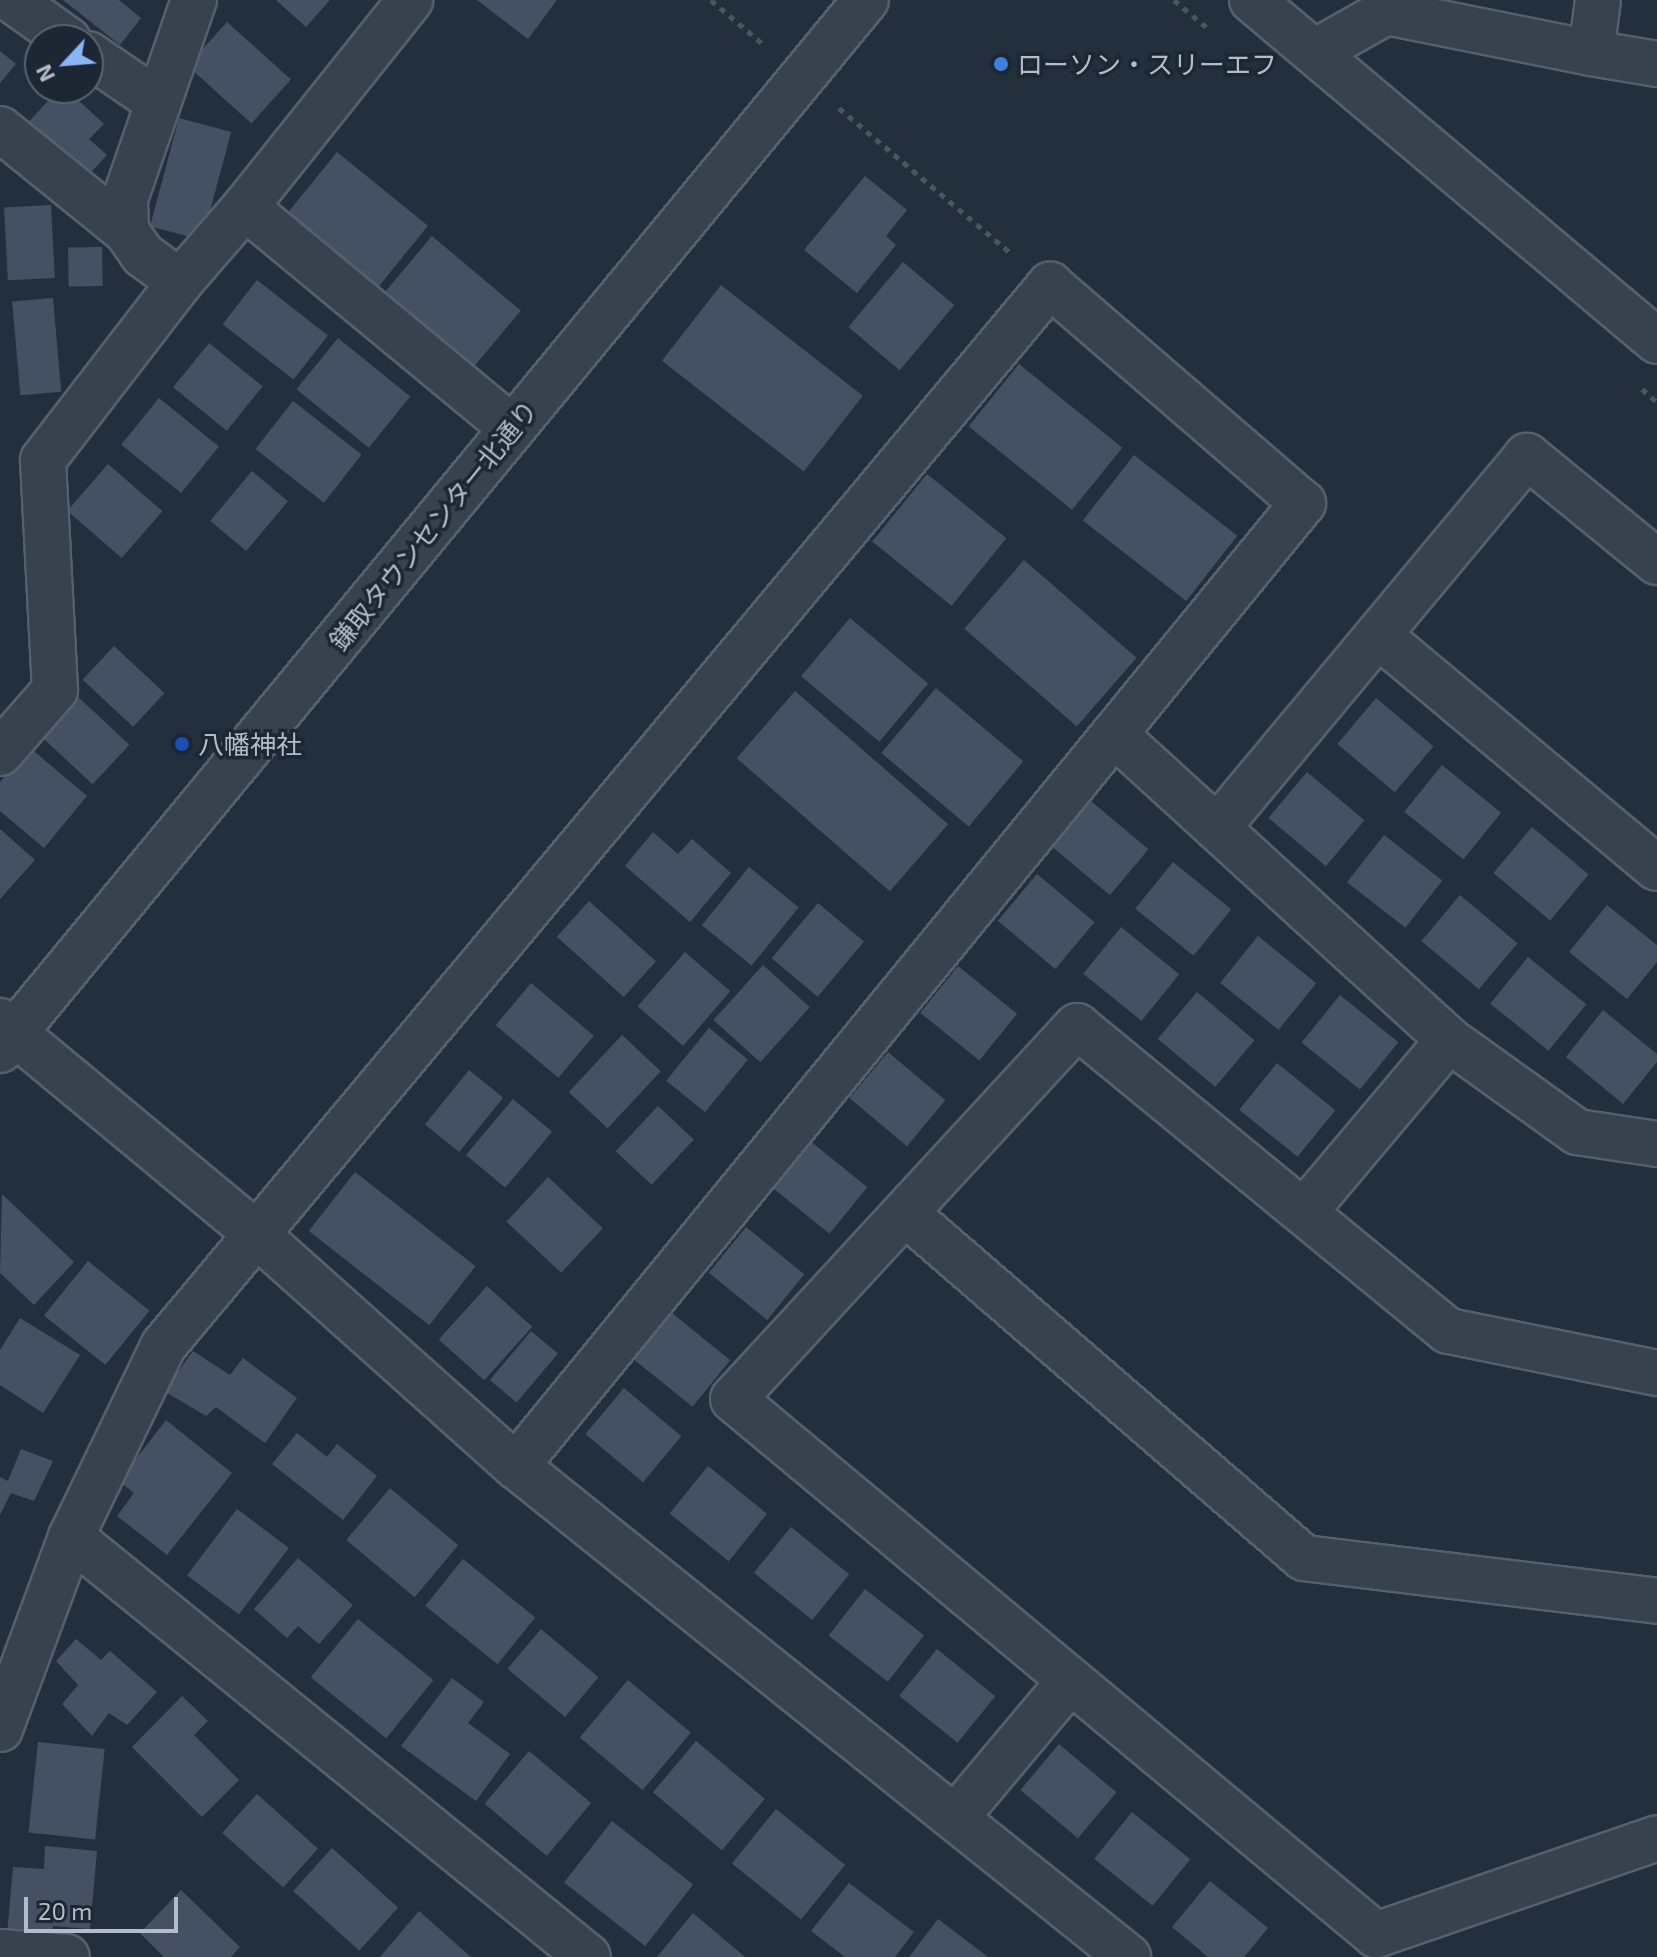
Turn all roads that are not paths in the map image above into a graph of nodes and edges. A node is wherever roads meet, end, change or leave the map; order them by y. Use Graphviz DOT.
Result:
graph roads {
  1 [pos="12,0"];
  2 [pos="194,0"];
  3 [pos="410,0"];
  4 [pos="866,0"];
  5 [pos="1252,0"];
  6 [pos="1598,0"];
  7 [pos="46,24"];
  8 [pos="1315,52"];
  9 [pos="1591,53"];
  10 [pos="1657,64"];
  11 [pos="104,65"];
  12 [pos="157,101"];
  13 [pos="0,129"];
  14 [pos="245,207"];
  15 [pos="126,231"];
  16 [pos="180,282"];
  17 [pos="1657,341"];
  18 [pos="512,428"];
  19 [pos="1657,562"];
  20 [pos="1378,635"];
  21 [pos="1114,734"];
  22 [pos="0,753"];
  23 [pos="1217,828"];
  24 [pos="1657,868"];
  25 [pos="5,1035"];
  26 [pos="1449,1040"];
  27 [pos="1657,1144"];
  28 [pos="1304,1212"];
  29 [pos="905,1213"];
  30 [pos="255,1233"];
  31 [pos="1657,1373"];
  32 [pos="516,1466"];
  33 [pos="71,1537"];
  34 [pos="1657,1601"];
  35 [pos="1070,1681"];
  36 [pos="0,1729"];
  37 [pos="955,1818"];
  38 [pos="1657,1838"];
  39 [pos="0,1952"];
  40 [pos="1114,1953"];
  41 [pos="67,1957"];
  42 [pos="588,1957"];
  1 -- 7 [label="street"];
  2 -- 12 [label="street"];
  3 -- 14 [label="street"];
  4 -- 18 [label="street, 鎌取タウンセンター北通り"];
  5 -- 8 [label="street"];
  6 -- 9 [label="street"];
  8 -- 9 [label="street"];
  8 -- 17 [label="street"];
  9 -- 10 [label="street"];
  11 -- 12 [label="street"];
  12 -- 15 [label="street"];
  13 -- 15 [label="street"];
  14 -- 16 [label="street"];
  14 -- 18 [label="street"];
  15 -- 16 [label="street"];
  16 -- 22 [label="street"];
  18 -- 25 [label="street, 鎌取タウンセンター北通り"];
  19 -- 20 [label="street"];
  20 -- 23 [label="street"];
  20 -- 24 [label="street"];
  21 -- 23 [label="street"];
  21 -- 30 [label="street"];
  21 -- 32 [label="street"];
  23 -- 26 [label="street"];
  25 -- 30 [label="street"];
  26 -- 27 [label="street"];
  26 -- 28 [label="street"];
  28 -- 29 [label="street"];
  28 -- 31 [label="street"];
  29 -- 34 [label="street"];
  29 -- 35 [label="street"];
  30 -- 32 [label="street"];
  30 -- 33 [label="street"];
  32 -- 37 [label="street"];
  33 -- 36 [label="street"];
  33 -- 42 [label="street"];
  35 -- 37 [label="street"];
  35 -- 38 [label="street"];
  37 -- 40 [label="street"];
  39 -- 41 [label="street"];
}
